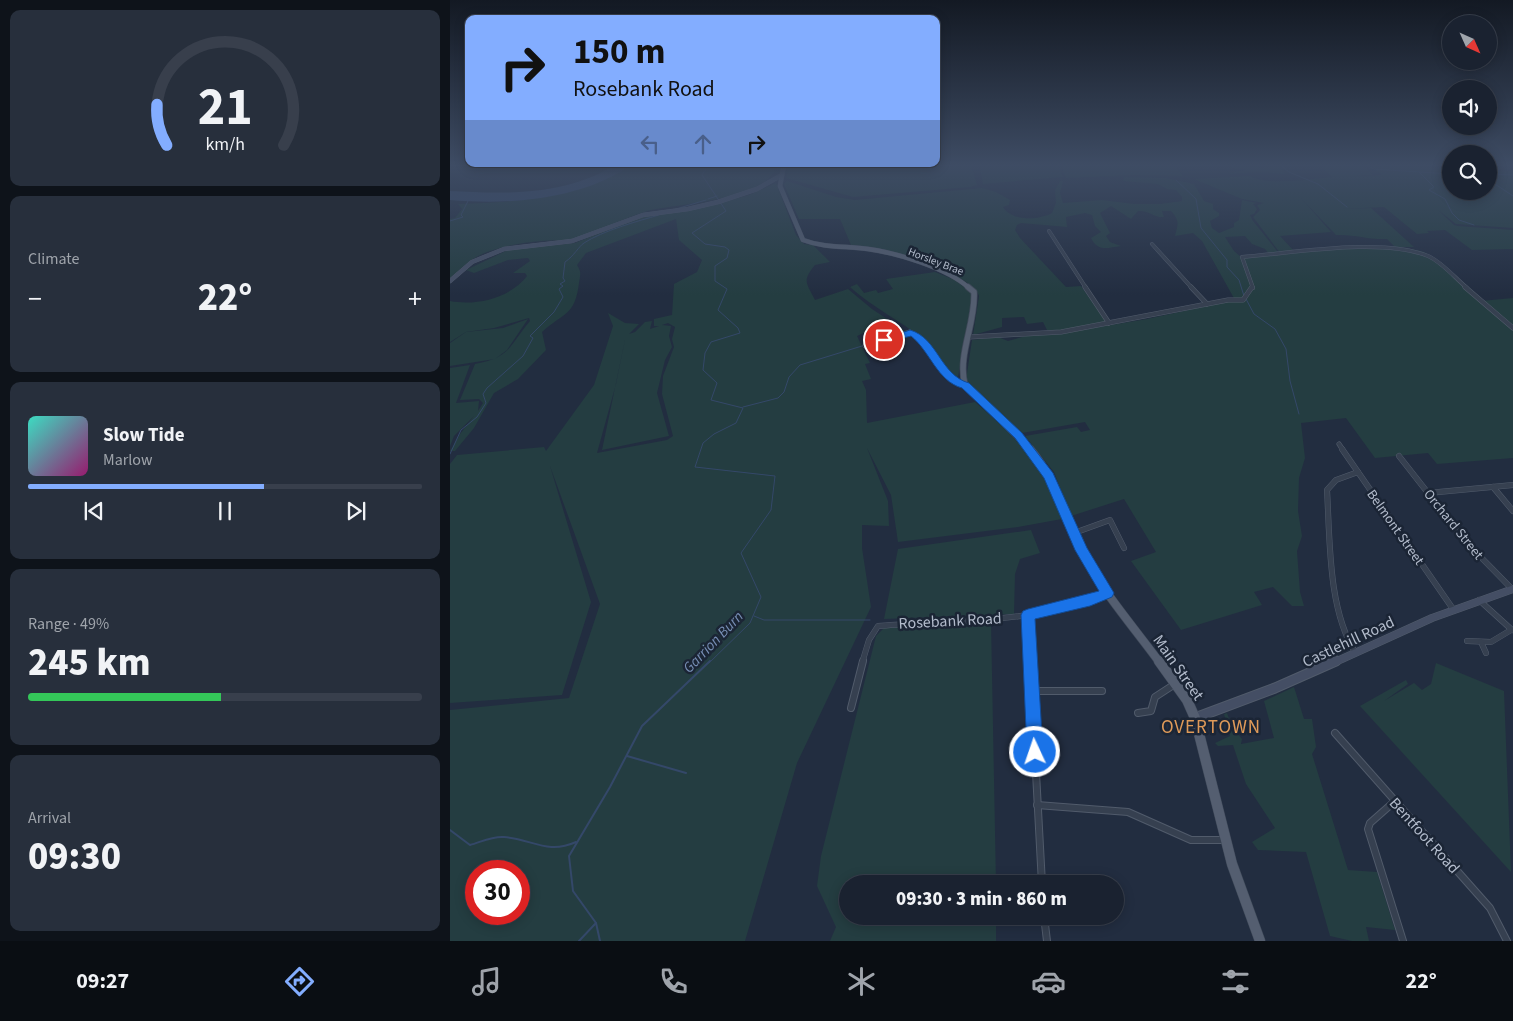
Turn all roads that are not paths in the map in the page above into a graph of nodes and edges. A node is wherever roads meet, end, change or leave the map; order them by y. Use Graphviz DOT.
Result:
graph roads {
  1 [pos="693,208"];
  2 [pos="789,208"];
  3 [pos="1049,231"];
  4 [pos="1152,244"];
  5 [pos="450,281"];
  6 [pos="1207,304"];
  7 [pos="1109,323"];
  8 [pos="1513,328"];
  9 [pos="969,337"];
  10 [pos="864,346"];
  11 [pos="965,385"];
  12 [pos="1339,444"];
  13 [pos="1399,456"];
  14 [pos="1358,472"];
  15 [pos="1513,485"];
  16 [pos="1493,487"];
  17 [pos="1428,493"];
  18 [pos="1513,510"];
  19 [pos="1074,534"];
  20 [pos="1124,548"];
  21 [pos="1513,589"];
  22 [pos="1107,593"];
  23 [pos="1478,599"];
  24 [pos="1453,609"];
  25 [pos="1028,615"];
  26 [pos="1512,630"];
  27 [pos="1467,640"];
  28 [pos="1481,642"];
  29 [pos="1355,652"];
  30 [pos="1486,653"];
  31 [pos="1176,684"];
  32 [pos="1032,691"];
  33 [pos="1102,691"];
  34 [pos="851,708"];
  35 [pos="1138,713"];
  36 [pos="1195,718"];
  37 [pos="1335,733"];
  38 [pos="1395,801"];
  39 [pos="1037,806"];
  40 [pos="1225,840"];
  41 [pos="1041,875"];
  42 [pos="1045,925"];
  43 [pos="1047,941"];
  44 [pos="1260,941"];
  45 [pos="1403,941"];
  46 [pos="1507,941"];
  1 -- 5 [label="main road"];
  2 -- 9 [label="main road, Horsley Brae"];
  3 -- 7 [label="street"];
  4 -- 6 [label="street"];
  6 -- 7 [label="street"];
  6 -- 8 [label="street"];
  7 -- 9 [label="street"];
  9 -- 11 [label="main road, Horsley Brae"];
  10 -- 11 [label="street"];
  11 -- 19 [label="main road, Main Street"];
  12 -- 14 [label="street, Belmont Street"];
  13 -- 17 [label="street, Orchard Street"];
  14 -- 24 [label="street, Belmont Street"];
  14 -- 29 [label="street"];
  15 -- 16 [label="street"];
  16 -- 17 [label="street"];
  16 -- 18 [label="street"];
  17 -- 21 [label="street, Orchard Street"];
  19 -- 20 [label="street"];
  19 -- 22 [label="main road, Main Street"];
  21 -- 23 [label="main road, Castlehill Road"];
  22 -- 25 [label="street, Rosebank Road"];
  22 -- 31 [label="main road, Main Street"];
  23 -- 24 [label="main road, Castlehill Road"];
  23 -- 26 [label="street"];
  24 -- 29 [label="main road, Castlehill Road"];
  25 -- 32 [label="street"];
  25 -- 34 [label="street, Rosebank Road"];
  26 -- 28 [label="street"];
  27 -- 28 [label="street"];
  28 -- 30 [label="street"];
  29 -- 36 [label="main road, Castlehill Road"];
  31 -- 35 [label="street"];
  31 -- 36 [label="main road, Main Street"];
  32 -- 33 [label="street"];
  32 -- 39 [label="street"];
  36 -- 40 [label="main road, Main Street"];
  37 -- 38 [label="street, Bentfoot Road"];
  38 -- 45 [label="street"];
  38 -- 46 [label="street, Bentfoot Road"];
  39 -- 40 [label="street"];
  39 -- 41 [label="street"];
  40 -- 44 [label="main road, Main Street"];
  42 -- 43 [label="street"];
}
